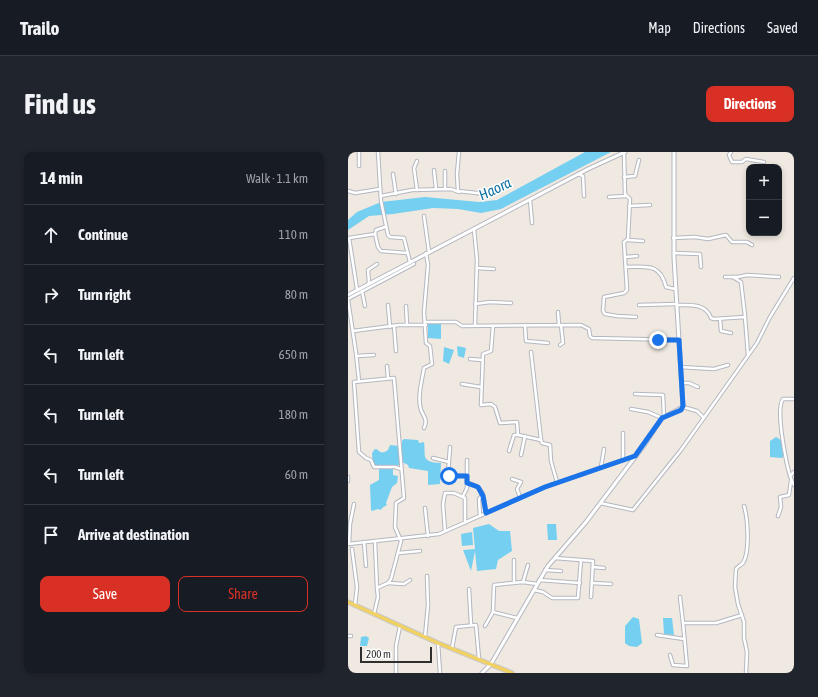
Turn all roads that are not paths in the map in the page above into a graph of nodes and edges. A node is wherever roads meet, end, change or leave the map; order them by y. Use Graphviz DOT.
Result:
graph roads {
  1 [pos="358,152"];
  2 [pos="378,152"];
  3 [pos="459,152"];
  4 [pos="624,152"];
  5 [pos="674,152"];
  6 [pos="731,152"];
  7 [pos="639,160"];
  8 [pos="417,161"];
  9 [pos="764,162"];
  10 [pos="359,166"];
  11 [pos="434,170"];
  12 [pos="445,171"];
  13 [pos="393,174"];
  14 [pos="578,174"];
  15 [pos="624,176"];
  16 [pos="380,189"];
  17 [pos="436,189"];
  18 [pos="446,189"];
  19 [pos="417,190"];
  20 [pos="348,191"];
  21 [pos="459,192"];
  22 [pos="396,194"];
  23 [pos="486,194"];
  24 [pos="381,196"];
  25 [pos="584,196"];
  26 [pos="626,196"];
  27 [pos="609,197"];
  28 [pos="530,200"];
  29 [pos="650,205"];
  30 [pos="629,206"];
  31 [pos="424,216"];
  32 [pos="532,223"];
  33 [pos="386,227"];
  34 [pos="474,229"];
  35 [pos="375,234"];
  36 [pos="674,238"];
  37 [pos="628,240"];
  38 [pos="644,241"];
  39 [pos="752,245"];
  40 [pos="428,252"];
  41 [pos="407,253"];
  42 [pos="674,254"];
  43 [pos="625,256"];
  44 [pos="637,256"];
  45 [pos="410,262"];
  46 [pos="377,264"];
  47 [pos="414,264"];
  48 [pos="626,267"];
  49 [pos="701,267"];
  50 [pos="477,268"];
  51 [pos="494,269"];
  52 [pos="725,277"];
  53 [pos="733,277"];
  54 [pos="779,277"];
  55 [pos="794,278"];
  56 [pos="369,283"];
  57 [pos="357,289"];
  58 [pos="675,289"];
  59 [pos="362,291"];
  60 [pos="348,295"];
  61 [pos="348,299"];
  62 [pos="511,303"];
  63 [pos="475,304"];
  64 [pos="677,304"];
  65 [pos="388,305"];
  66 [pos="639,305"];
  67 [pos="365,306"];
  68 [pos="406,306"];
  69 [pos="558,312"];
  70 [pos="636,317"];
  71 [pos="745,317"];
  72 [pos="720,319"];
  73 [pos="426,324"];
  74 [pos="407,325"];
  75 [pos="475,325"];
  76 [pos="525,325"];
  77 [pos="560,325"];
  78 [pos="394,326"];
  79 [pos="493,326"];
  80 [pos="390,327"];
  81 [pos="353,331"];
  82 [pos="731,333"];
  83 [pos="679,340"];
  84 [pos="548,344"];
  85 [pos="560,345"];
  86 [pos="396,351"];
  87 [pos="531,352"];
  88 [pos="374,355"];
  89 [pos="357,356"];
  90 [pos="748,356"];
  91 [pos="470,359"];
  92 [pos="482,360"];
  93 [pos="728,364"];
  94 [pos="387,366"];
  95 [pos="680,367"];
  96 [pos="388,378"];
  97 [pos="359,381"];
  98 [pos="682,383"];
  99 [pos="462,384"];
  100 [pos="481,387"];
  101 [pos="698,387"];
  102 [pos="635,394"];
  103 [pos="794,399"];
  104 [pos="683,407"];
  105 [pos="631,409"];
  106 [pos="663,417"];
  107 [pos="704,418"];
  108 [pos="424,428"];
  109 [pos="623,433"];
  110 [pos="518,435"];
  111 [pos="525,436"];
  112 [pos="541,440"];
  113 [pos="450,447"];
  114 [pos="604,449"];
  115 [pos="509,451"];
  116 [pos="520,455"];
  117 [pos="433,458"];
  118 [pos="634,458"];
  119 [pos="467,460"];
  120 [pos="623,460"];
  121 [pos="449,462"];
  122 [pos="601,467"];
  123 [pos="402,469"];
  124 [pos="794,472"];
  125 [pos="467,476"];
  126 [pos="348,477"];
  127 [pos="790,477"];
  128 [pos="512,478"];
  129 [pos="348,481"];
  130 [pos="792,481"];
  131 [pos="558,482"];
  132 [pos="467,483"];
  133 [pos="794,485"];
  134 [pos="482,494"];
  135 [pos="462,496"];
  136 [pos="520,498"];
  137 [pos="600,503"];
  138 [pos="354,504"];
  139 [pos="744,506"];
  140 [pos="425,508"];
  141 [pos="486,513"];
  142 [pos="480,516"];
  143 [pos="778,516"];
  144 [pos="465,523"];
  145 [pos="445,531"];
  146 [pos="428,536"];
  147 [pos="400,539"];
  148 [pos="375,541"];
  149 [pos="364,542"];
  150 [pos="348,544"];
  151 [pos="352,549"];
  152 [pos="420,551"];
  153 [pos="399,553"];
  154 [pos="555,558"];
  155 [pos="514,560"];
  156 [pos="581,560"];
  157 [pos="528,565"];
  158 [pos="366,566"];
  159 [pos="593,567"];
  160 [pos="604,568"];
  161 [pos="545,570"];
  162 [pos="561,571"];
  163 [pos="427,576"];
  164 [pos="410,580"];
  165 [pos="524,582"];
  166 [pos="538,582"];
  167 [pos="388,583"];
  168 [pos="514,583"];
  169 [pos="580,583"];
  170 [pos="592,584"];
  171 [pos="610,584"];
  172 [pos="378,588"];
  173 [pos="469,589"];
  174 [pos="533,590"];
  175 [pos="680,597"];
  176 [pos="591,598"];
  177 [pos="348,602"];
  178 [pos="355,605"];
  179 [pos="493,612"];
  180 [pos="374,614"];
  181 [pos="742,615"];
  182 [pos="517,618"];
  183 [pos="682,622"];
  184 [pos="471,624"];
  185 [pos="401,625"];
  186 [pos="485,626"];
  187 [pos="657,635"];
  188 [pos="425,637"];
  189 [pos="684,638"];
  190 [pos="438,643"];
  191 [pos="452,648"];
  192 [pos="670,655"];
  193 [pos="479,659"];
  194 [pos="491,664"];
  195 [pos="396,673"];
  196 [pos="440,673"];
  197 [pos="482,673"];
  198 [pos="512,673"];
  199 [pos="746,673"];
  1 -- 10 [label="street"];
  2 -- 16 [label="street"];
  3 -- 21 [label="street"];
  4 -- 14 [label="street"];
  4 -- 15 [label="street"];
  5 -- 36 [label="street"];
  6 -- 9 [label="street"];
  7 -- 15 [label="street"];
  8 -- 19 [label="street"];
  11 -- 17 [label="street"];
  12 -- 18 [label="street"];
  13 -- 22 [label="street"];
  14 -- 25 [label="street"];
  14 -- 28 [label="street"];
  15 -- 26 [label="street"];
  16 -- 20 [label="street"];
  16 -- 24 [label="street"];
  17 -- 18 [label="street"];
  17 -- 19 [label="street"];
  18 -- 21 [label="street"];
  19 -- 22 [label="street"];
  21 -- 23 [label="street"];
  22 -- 24 [label="street"];
  24 -- 33 [label="street"];
  26 -- 27 [label="street"];
  26 -- 30 [label="street"];
  28 -- 32 [label="street"];
  28 -- 34 [label="street"];
  29 -- 30 [label="street"];
  30 -- 37 [label="street"];
  31 -- 40 [label="street"];
  33 -- 35 [label="street"];
  33 -- 41 [label="street"];
  34 -- 40 [label="street"];
  34 -- 50 [label="street"];
  35 -- 41 [label="street"];
  35 -- 57 [label="street"];
  36 -- 39 [label="street"];
  36 -- 42 [label="street"];
  37 -- 38 [label="street"];
  37 -- 43 [label="street"];
  40 -- 45 [label="street"];
  40 -- 73 [label="street"];
  41 -- 45 [label="street"];
  42 -- 49 [label="street"];
  42 -- 58 [label="street"];
  43 -- 44 [label="street"];
  43 -- 48 [label="street"];
  45 -- 56 [label="street"];
  46 -- 56 [label="street"];
  47 -- 59 [label="street"];
  48 -- 58 [label="street"];
  48 -- 70 [label="street"];
  50 -- 51 [label="street"];
  50 -- 63 [label="street"];
  52 -- 53 [label="street"];
  53 -- 54 [label="street"];
  53 -- 71 [label="street"];
  55 -- 90 [label="street"];
  56 -- 57 [label="street"];
  57 -- 60 [label="street"];
  58 -- 64 [label="street"];
  59 -- 61 [label="street"];
  59 -- 67 [label="street"];
  61 -- 81 [label="street"];
  62 -- 63 [label="street"];
  63 -- 75 [label="street"];
  64 -- 66 [label="street"];
  64 -- 72 [label="street"];
  64 -- 83 [label="street"];
  65 -- 80 [label="street"];
  68 -- 74 [label="street"];
  69 -- 77 [label="street"];
  71 -- 72 [label="street"];
  71 -- 90 [label="street"];
  72 -- 82 [label="street"];
  73 -- 74 [label="street"];
  73 -- 75 [label="street"];
  73 -- 108 [label="street"];
  74 -- 78 [label="street"];
  75 -- 79 [label="street"];
  76 -- 77 [label="street"];
  76 -- 79 [label="street"];
  76 -- 84 [label="street"];
  77 -- 83 [label="street"];
  77 -- 85 [label="street"];
  78 -- 80 [label="street"];
  78 -- 86 [label="street"];
  79 -- 92 [label="street"];
  80 -- 81 [label="street"];
  81 -- 89 [label="street"];
  83 -- 95 [label="street"];
  87 -- 112 [label="street"];
  88 -- 89 [label="street"];
  89 -- 97 [label="street"];
  90 -- 107 [label="street"];
  91 -- 92 [label="street"];
  92 -- 100 [label="street"];
  93 -- 95 [label="street"];
  94 -- 96 [label="street"];
  95 -- 98 [label="street"];
  96 -- 97 [label="street"];
  96 -- 123 [label="street"];
  97 -- 123 [label="street"];
  98 -- 101 [label="street"];
  98 -- 104 [label="street"];
  99 -- 100 [label="street"];
  100 -- 110 [label="street"];
  102 -- 106 [label="street"];
  103 -- 127 [label="street"];
  104 -- 106 [label="street"];
  104 -- 107 [label="street"];
  105 -- 106 [label="street"];
  106 -- 118 [label="street"];
  107 -- 137 [label="street"];
  109 -- 120 [label="street"];
  110 -- 111 [label="street"];
  110 -- 115 [label="street"];
  111 -- 112 [label="street"];
  111 -- 116 [label="street"];
  112 -- 131 [label="street"];
  113 -- 121 [label="street"];
  114 -- 122 [label="street"];
  117 -- 121 [label="street"];
  118 -- 120 [label="street"];
  118 -- 137 [label="street"];
  119 -- 125 [label="street"];
  120 -- 122 [label="street"];
  121 -- 125 [label="street"];
  122 -- 131 [label="street"];
  123 -- 147 [label="street"];
  124 -- 127 [label="street"];
  125 -- 132 [label="street"];
  126 -- 129 [label="street"];
  127 -- 130 [label="street"];
  128 -- 136 [label="street"];
  130 -- 133 [label="street"];
  130 -- 143 [label="street"];
  131 -- 136 [label="street"];
  132 -- 134 [label="street"];
  132 -- 135 [label="street"];
  134 -- 141 [label="street"];
  134 -- 142 [label="street"];
  135 -- 144 [label="street"];
  135 -- 145 [label="street"];
  136 -- 141 [label="street"];
  137 -- 154 [label="street"];
  138 -- 150 [label="street"];
  139 -- 181 [label="street"];
  140 -- 146 [label="street"];
  141 -- 142 [label="street"];
  142 -- 144 [label="street"];
  144 -- 145 [label="street"];
  145 -- 146 [label="street"];
  146 -- 147 [label="street"];
  147 -- 148 [label="street"];
  147 -- 153 [label="street"];
  148 -- 149 [label="street"];
  148 -- 172 [label="street"];
  149 -- 150 [label="street"];
  149 -- 158 [label="street"];
  151 -- 178 [label="street"];
  152 -- 153 [label="street"];
  153 -- 167 [label="street"];
  154 -- 156 [label="street"];
  154 -- 161 [label="street"];
  155 -- 168 [label="street"];
  156 -- 159 [label="street"];
  156 -- 169 [label="street"];
  157 -- 165 [label="street"];
  159 -- 160 [label="street"];
  159 -- 170 [label="street"];
  161 -- 162 [label="street"];
  161 -- 166 [label="street"];
  163 -- 188 [label="street"];
  164 -- 167 [label="street"];
  165 -- 166 [label="street"];
  165 -- 168 [label="street"];
  166 -- 169 [label="street"];
  166 -- 174 [label="street"];
  167 -- 172 [label="street"];
  168 -- 179 [label="street"];
  169 -- 174 [label="street"];
  170 -- 171 [label="street"];
  170 -- 176 [label="street"];
  172 -- 180 [label="street"];
  173 -- 184 [label="street"];
  174 -- 182 [label="street"];
  175 -- 183 [label="street"];
  177 -- 178 [label="main road"];
  178 -- 180 [label="main road"];
  179 -- 182 [label="street"];
  179 -- 186 [label="street"];
  180 -- 185 [label="main road"];
  181 -- 183 [label="street"];
  181 -- 199 [label="street"];
  182 -- 194 [label="street"];
  183 -- 189 [label="street"];
  184 -- 191 [label="street"];
  184 -- 193 [label="street"];
  185 -- 188 [label="main road"];
  185 -- 195 [label="street"];
  187 -- 189 [label="street"];
  188 -- 190 [label="main road"];
  189 -- 192 [label="street"];
  190 -- 191 [label="main road"];
  190 -- 196 [label="street"];
  191 -- 193 [label="main road"];
  193 -- 194 [label="main road"];
  194 -- 197 [label="street"];
  194 -- 198 [label="main road"];
}
